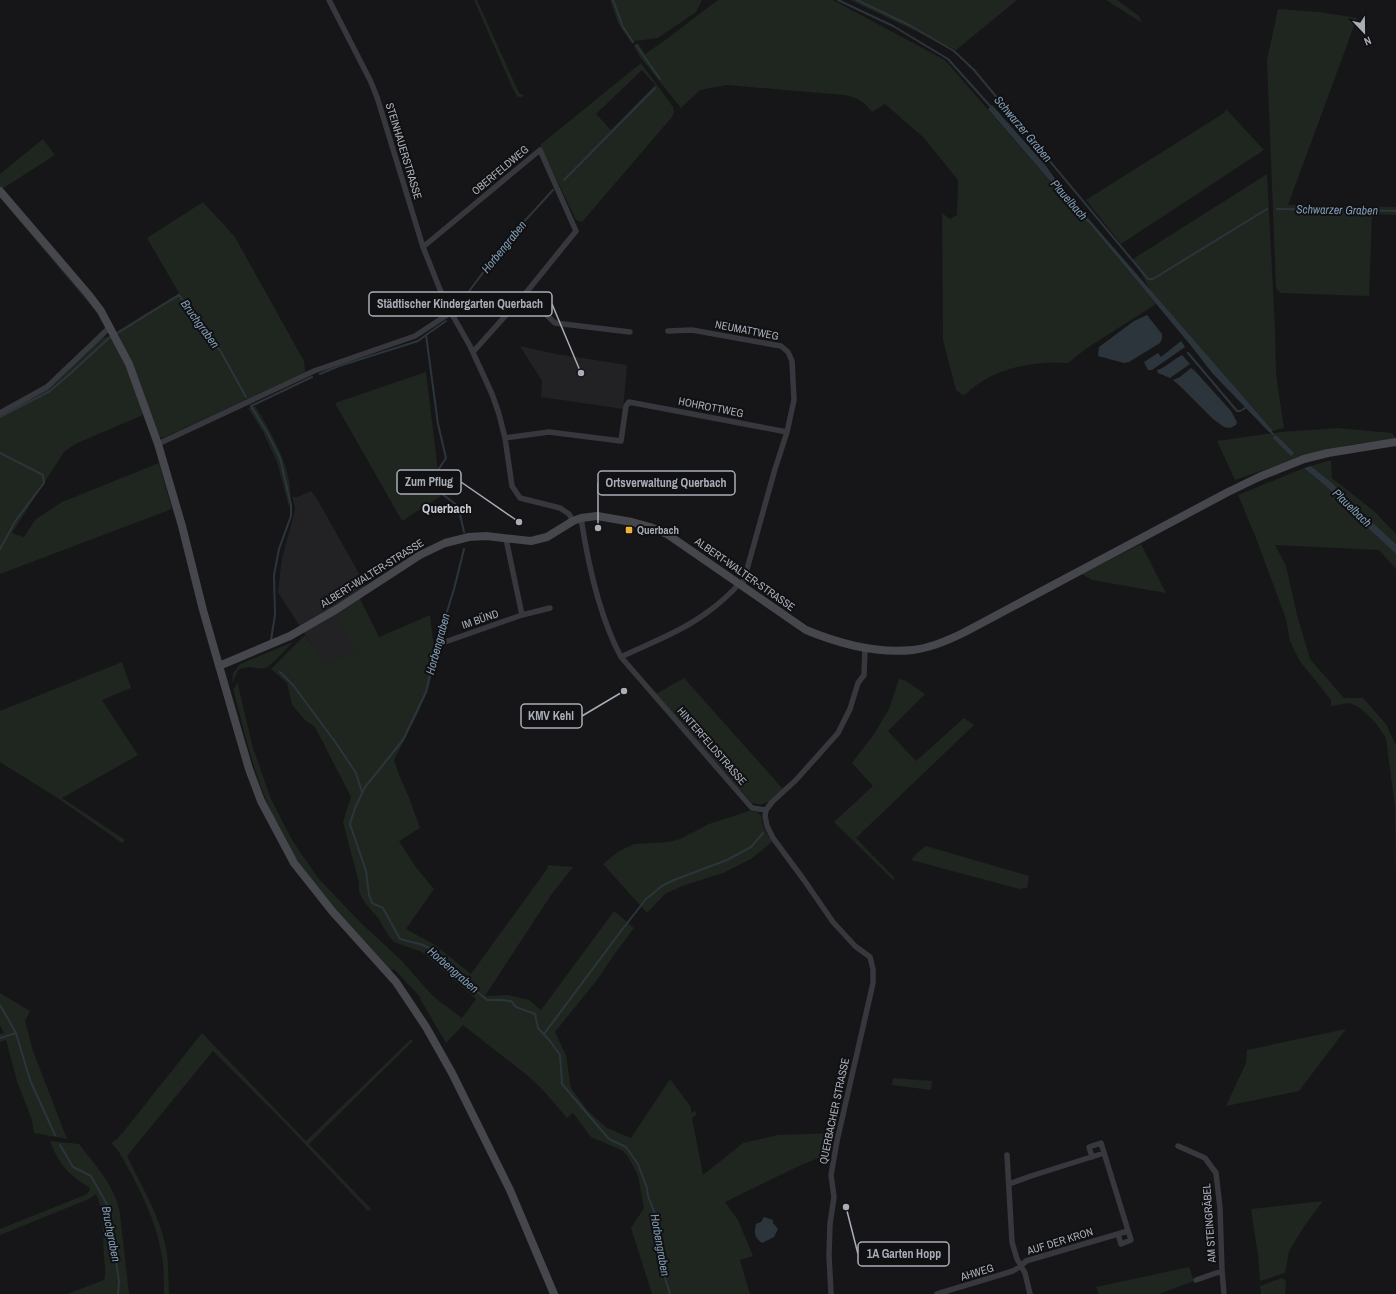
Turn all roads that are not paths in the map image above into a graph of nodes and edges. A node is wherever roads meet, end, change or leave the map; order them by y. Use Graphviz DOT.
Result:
graph roads {
  1 [pos="329,0"];
  2 [pos="0,190"];
  3 [pos="423,247"];
  4 [pos="525,294"];
  5 [pos="450,313"];
  6 [pos="110,327"];
  7 [pos="668,331"];
  8 [pos="630,332"];
  9 [pos="473,352"];
  10 [pos="0,413"];
  11 [pos="787,432"];
  12 [pos="505,438"];
  13 [pos="1396,442"];
  14 [pos="158,444"];
  15 [pos="582,518"];
  16 [pos="573,521"];
  17 [pos="506,539"];
  18 [pos="741,585"];
  19 [pos="550,608"];
  20 [pos="522,616"];
  21 [pos="445,642"];
  22 [pos="865,649"];
  23 [pos="621,657"];
  24 [pos="219,666"];
  25 [pos="766,810"];
  26 [pos="1178,1146"];
  27 [pos="1104,1153"];
  28 [pos="1007,1155"];
  29 [pos="1092,1157"];
  30 [pos="1009,1184"];
  31 [pos="1128,1231"];
  32 [pos="1118,1234"];
  33 [pos="1021,1266"];
  34 [pos="1222,1271"];
  35 [pos="1196,1280"];
  36 [pos="554,1294"];
  37 [pos="830,1294"];
  38 [pos="937,1294"];
  39 [pos="1030,1294"];
  40 [pos="1224,1294"];
  1 -- 3 [label="street, STEINHAUERSTRASSE"];
  2 -- 6 [label="street"];
  3 -- 4 [label="street, OBERFELDWEG"];
  3 -- 5 [label="street, STEINHAUERSTRASSE"];
  4 -- 8 [label="street"];
  4 -- 9 [label="street"];
  5 -- 9 [label="street, STEINHAUERSTRASSE"];
  5 -- 14 [label="street"];
  6 -- 10 [label="street"];
  6 -- 14 [label="street"];
  7 -- 11 [label="street, NEUMATTWEG"];
  9 -- 12 [label="street, STEINHAUERSTRASSE"];
  11 -- 12 [label="street, HOHROTTWEG"];
  11 -- 18 [label="street"];
  12 -- 16 [label="street, STEINHAUERSTRASSE"];
  13 -- 22 [label="street, ALBERT-WALTER-STRASSE"];
  14 -- 24 [label="street"];
  15 -- 16 [label="street, ALBERT-WALTER-STRASSE"];
  15 -- 18 [label="street, ALBERT-WALTER-STRASSE"];
  15 -- 23 [label="street, HINTERFELDSTRASSE"];
  16 -- 17 [label="street, ALBERT-WALTER-STRASSE"];
  17 -- 20 [label="street"];
  17 -- 24 [label="street, ALBERT-WALTER-STRASSE"];
  18 -- 22 [label="street, ALBERT-WALTER-STRASSE"];
  18 -- 23 [label="street"];
  19 -- 20 [label="street, IM BÜND"];
  20 -- 21 [label="street, IM BÜND"];
  22 -- 25 [label="street"];
  23 -- 25 [label="street, HINTERFELDSTRASSE"];
  24 -- 36 [label="street"];
  25 -- 37 [label="street, QUERBACHER STRASSE"];
  26 -- 34 [label="street, AM STEINGRÄBEL"];
  27 -- 29 [label="street"];
  27 -- 29 [label="street"];
  27 -- 31 [label="street"];
  28 -- 30 [label="street, AUF DER KRON"];
  29 -- 30 [label="street"];
  30 -- 33 [label="street, AUF DER KRON"];
  31 -- 32 [label="street, AUF DER KRON"];
  31 -- 32 [label="street"];
  32 -- 33 [label="street, AUF DER KRON"];
  33 -- 38 [label="street, AHWEG"];
  33 -- 39 [label="street"];
  34 -- 35 [label="street, AM STEINGRÄBEL"];
  34 -- 40 [label="street, AM STEINGRÄBEL"];
}
